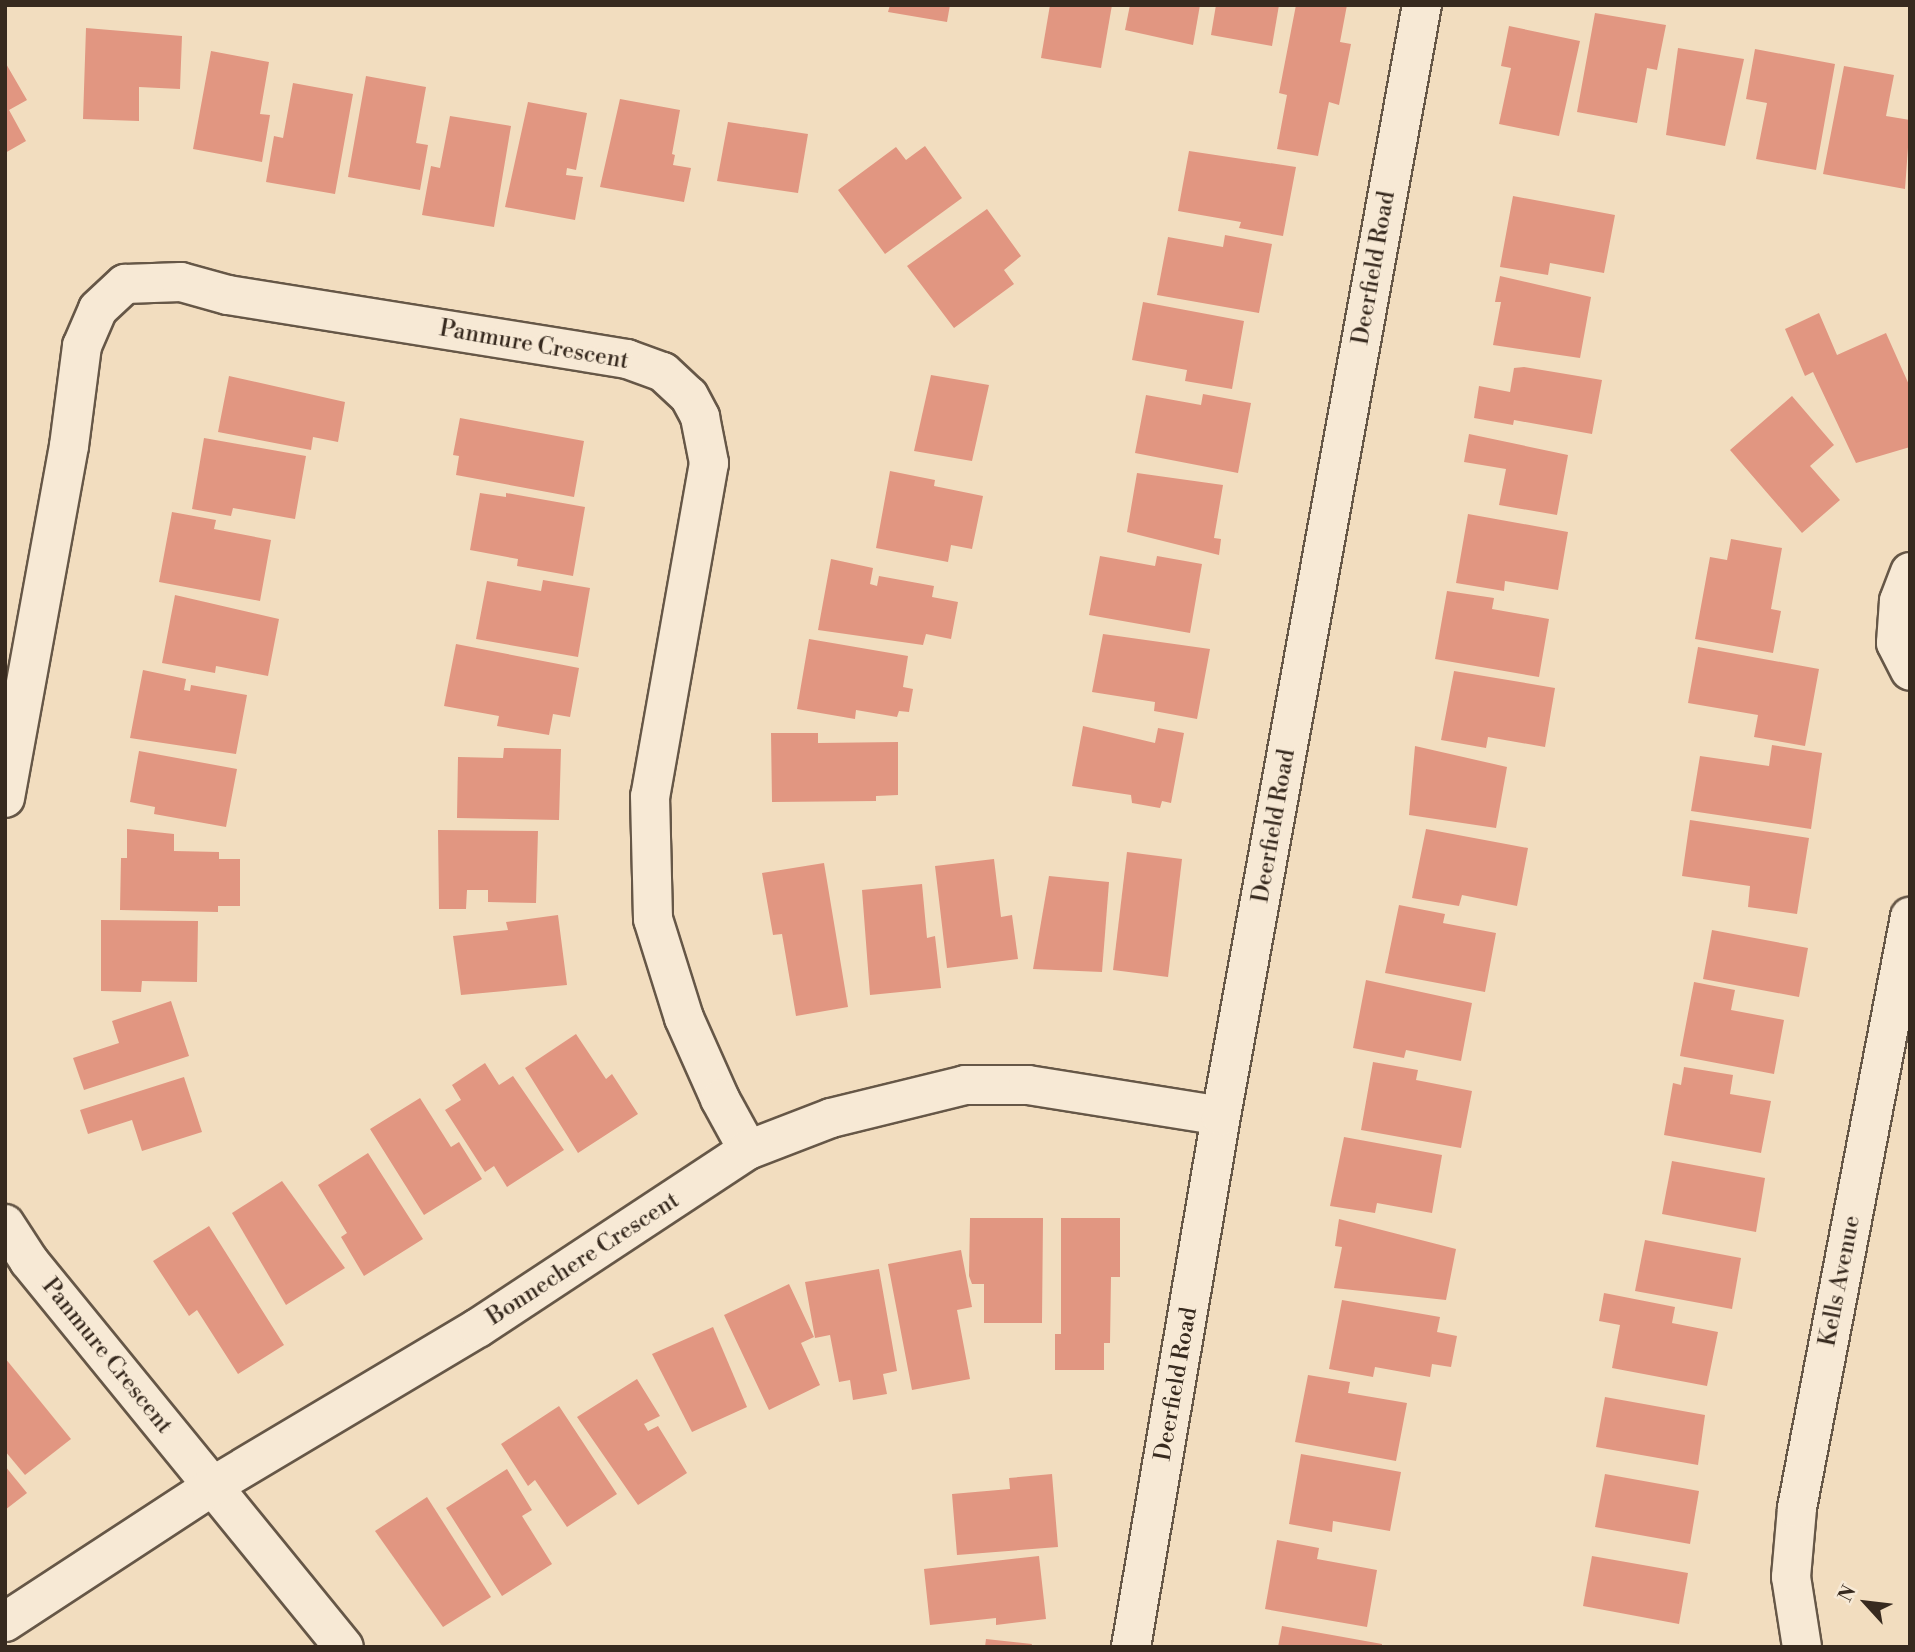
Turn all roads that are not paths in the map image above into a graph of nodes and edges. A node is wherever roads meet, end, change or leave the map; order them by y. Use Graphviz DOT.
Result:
graph roads {
  1 [pos="1422,5"];
  2 [pos="1910,572"];
  3 [pos="1910,671"];
  4 [pos="5,798"];
  5 [pos="1910,917"];
  6 [pos="1221,1116"];
  7 [pos="748,1150"];
  8 [pos="5,1224"];
  9 [pos="211,1487"];
  10 [pos="5,1622"];
  11 [pos="344,1647"];
  12 [pos="1131,1647"];
  13 [pos="1802,1647"];
  1 -- 6 [label="street, Deerfield Road"];
  2 -- 3 [label="street"];
  4 -- 7 [label="street, Panmure Crescent"];
  5 -- 13 [label="street, Kells Avenue"];
  6 -- 7 [label="street, Bonnechere Crescent"];
  6 -- 12 [label="street, Deerfield Road"];
  7 -- 9 [label="street, Bonnechere Crescent"];
  8 -- 9 [label="street, Panmure Crescent"];
  9 -- 10 [label="street, Bonnechere Crescent"];
  9 -- 11 [label="street, Panmure Crescent"];
}
